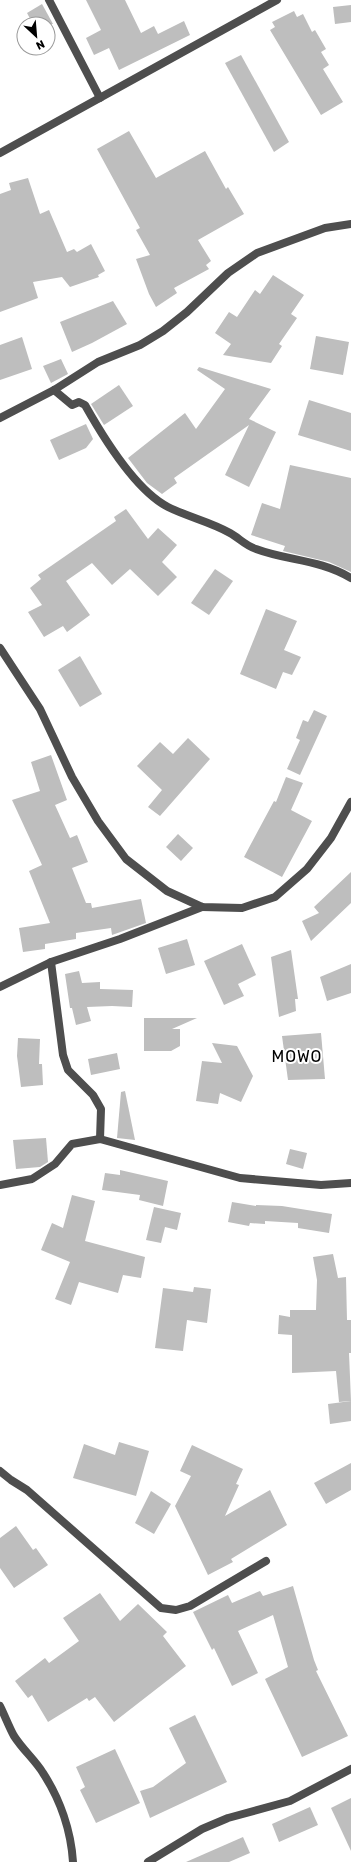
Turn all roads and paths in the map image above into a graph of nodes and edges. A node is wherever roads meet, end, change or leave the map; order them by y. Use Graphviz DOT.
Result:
graph roads {
  1 [pos="49,0"];
  2 [pos="277,0"];
  3 [pos="100,98"];
  4 [pos="0,153"];
  5 [pos="351,224"];
  6 [pos="54,390"];
  7 [pos="0,418"];
  8 [pos="351,578"];
  9 [pos="0,648"];
  10 [pos="351,802"];
  11 [pos="202,907"];
  12 [pos="51,962"];
  13 [pos="0,987"];
  14 [pos="100,1139"];
  15 [pos="351,1183"];
  16 [pos="0,1184"];
  17 [pos="0,1471"];
  18 [pos="266,1561"];
  19 [pos="0,1706"];
  20 [pos="351,1769"];
  21 [pos="74,1862"];
  22 [pos="148,1862"];
  1 -- 3 [label="street"];
  2 -- 3 [label="street"];
  3 -- 4 [label="street"];
  5 -- 6 [label="street"];
  6 -- 7 [label="street"];
  6 -- 8 [label="street"];
  9 -- 11 [label="street"];
  10 -- 11 [label="street"];
  11 -- 12 [label="street"];
  12 -- 13 [label="street"];
  12 -- 14 [label="street"];
  14 -- 15 [label="street"];
  14 -- 16 [label="street"];
  17 -- 18 [label="street"];
  19 -- 21 [label="street"];
  20 -- 22 [label="street"];
}
